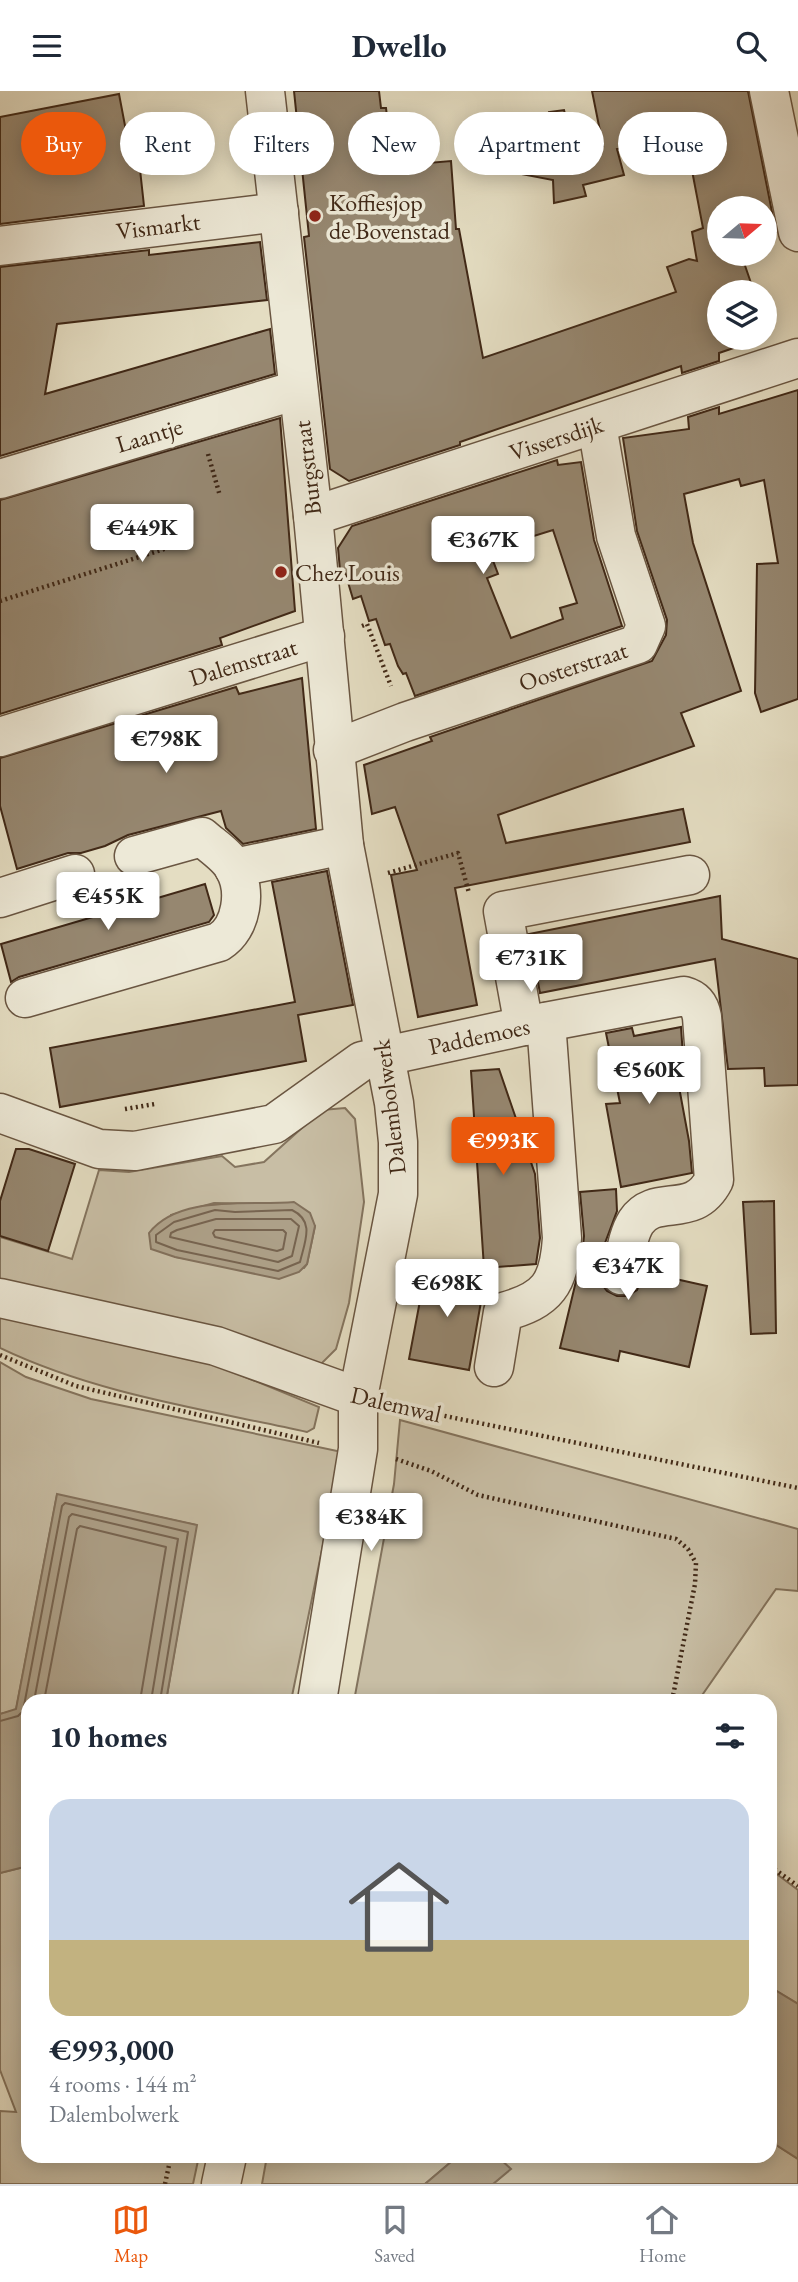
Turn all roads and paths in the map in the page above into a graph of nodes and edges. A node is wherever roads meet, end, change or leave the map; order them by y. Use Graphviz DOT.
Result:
graph roads {
  1 [pos="265,91"];
  2 [pos="769,91"];
  3 [pos="793,176"];
  4 [pos="279,212"];
  5 [pos="798,232"];
  6 [pos="0,246"];
  7 [pos="798,358"];
  8 [pos="297,390"];
  9 [pos="597,425"];
  10 [pos="0,479"];
  11 [pos="313,516"];
  12 [pos="177,545"];
  13 [pos="0,601"];
  14 [pos="323,621"];
  15 [pos="405,722"];
  16 [pos="0,737"];
  17 [pos="334,750"];
  18 [pos="344,845"];
  19 [pos="134,856"];
  20 [pos="234,868"];
  21 [pos="75,874"];
  22 [pos="690,875"];
  23 [pos="377,876"];
  24 [pos="0,898"];
  25 [pos="503,911"];
  26 [pos="25,998"];
  27 [pos="535,1024"];
  28 [pos="385,1055"];
  29 [pos="161,1103"];
  30 [pos="122,1110"];
  31 [pos="0,1113"];
  32 [pos="621,1275"];
  33 [pos="0,1297"];
  34 [pos="0,1355"];
  35 [pos="494,1367"];
  36 [pos="358,1397"];
  37 [pos="358,1449"];
  38 [pos="432,1471"];
  39 [pos="798,1488"];
  40 [pos="318,1694"];
  41 [pos="673,1694"];
  42 [pos="777,1871"];
  43 [pos="798,1886"];
  44 [pos="170,2163"];
  45 [pos="226,2163"];
  46 [pos="165,2184"];
  47 [pos="221,2184"];
  1 -- 4 [label="street, Burgstraat"];
  2 -- 3 [label="street"];
  3 -- 5 [label="street"];
  4 -- 6 [label="street, Vismarkt"];
  4 -- 8 [label="street, Burgstraat"];
  7 -- 9 [label="street, Vissersdijk"];
  8 -- 10 [label="street, Laantje"];
  8 -- 11 [label="street, Burgstraat"];
  9 -- 11 [label="street, Vissersdijk"];
  9 -- 15 [label="street, Oosterstraat"];
  11 -- 14 [label="street, Burgstraat"];
  12 -- 13 [label="path"];
  14 -- 15 [label="path"];
  14 -- 16 [label="street, Dalemstraat"];
  14 -- 17 [label="street, Burgstraat"];
  15 -- 17 [label="street, Oosterstraat"];
  17 -- 18 [label="street, Burgstraat"];
  18 -- 20 [label="street"];
  18 -- 28 [label="street, Dalembolwerk"];
  19 -- 20 [label="street"];
  20 -- 26 [label="street"];
  21 -- 24 [label="street"];
  22 -- 25 [label="street"];
  23 -- 25 [label="path"];
  25 -- 27 [label="street"];
  27 -- 28 [label="street, Paddemoes"];
  27 -- 32 [label="street, Paddemoes"];
  27 -- 35 [label="street"];
  28 -- 31 [label="street, Paddemoes"];
  28 -- 36 [label="street, Dalembolwerk"];
  29 -- 30 [label="path"];
  33 -- 36 [label="street, Dalemwal"];
  34 -- 37 [label="path"];
  36 -- 37 [label="street, Dalembolwerk"];
  36 -- 39 [label="path, Dalemwal"];
  37 -- 40 [label="street, Dalembolwerk"];
  38 -- 41 [label="path"];
  42 -- 43 [label="path"];
  44 -- 46 [label="path"];
  45 -- 47 [label="street"];
}
